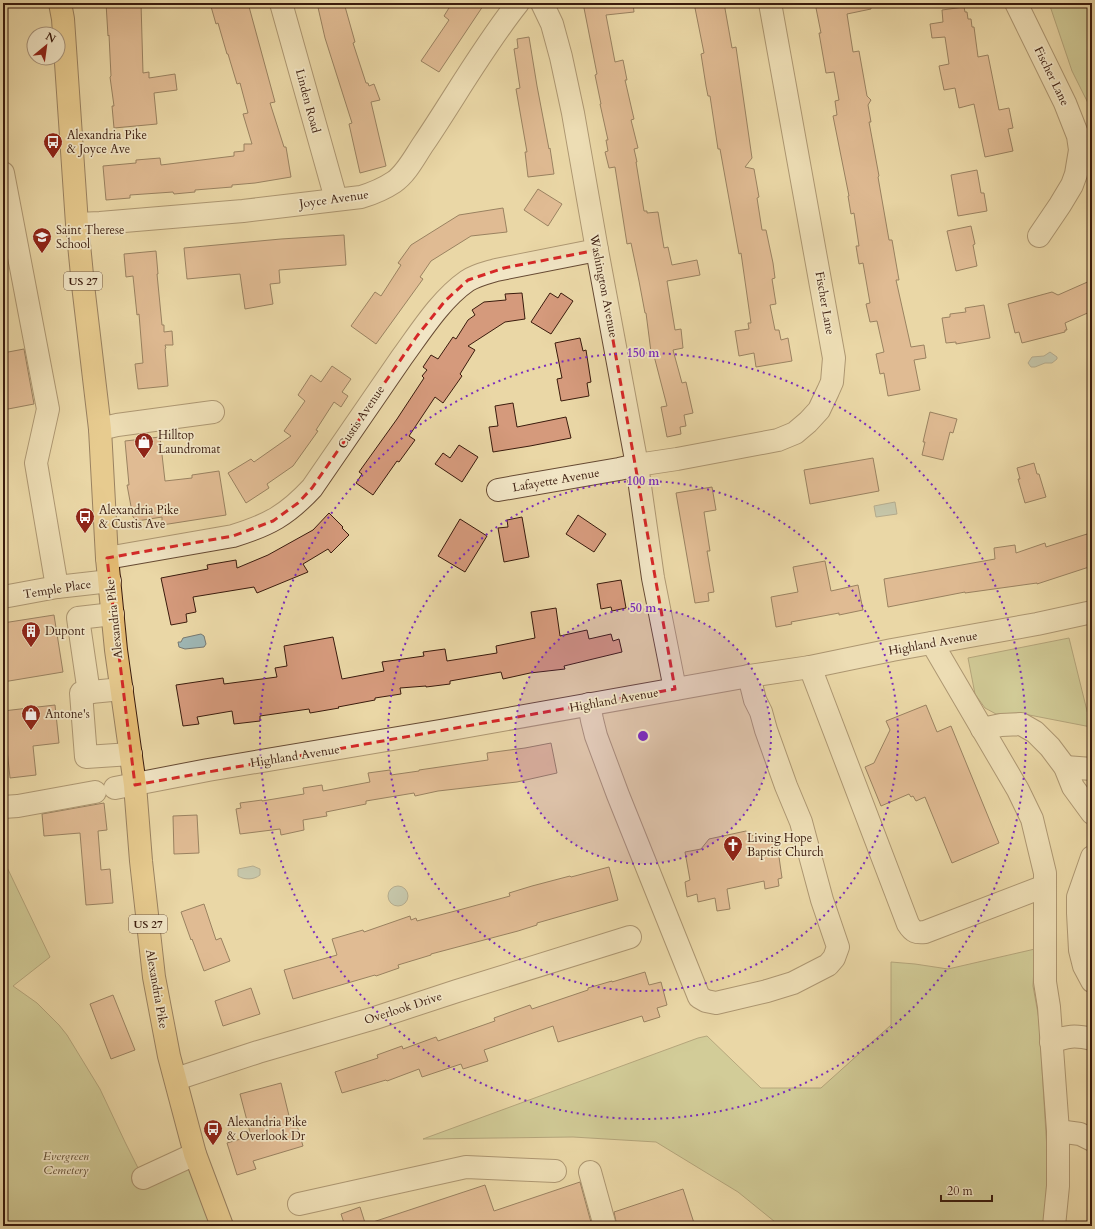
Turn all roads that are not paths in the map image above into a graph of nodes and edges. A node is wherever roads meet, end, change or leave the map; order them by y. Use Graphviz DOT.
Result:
graph roads {
  1 [pos="60,3"];
  2 [pos="281,3"];
  3 [pos="518,3"];
  4 [pos="542,3"];
  5 [pos="770,3"];
  6 [pos="1016,3"];
  7 [pos="3,173"];
  8 [pos="336,199"];
  9 [pos="78,224"];
  10 [pos="1039,236"];
  11 [pos="597,250"];
  12 [pos="213,412"];
  13 [pos="100,429"];
  14 [pos="637,465"];
  15 [pos="498,490"];
  16 [pos="107,558"];
  17 [pos="110,581"];
  18 [pos="57,587"];
  19 [pos="3,597"];
  20 [pos="1092,612"];
  21 [pos="113,614"];
  22 [pos="932,643"];
  23 [pos="810,667"];
  24 [pos="749,676"];
  25 [pos="122,689"];
  26 [pos="675,689"];
  27 [pos="89,692"];
  28 [pos="589,704"];
  29 [pos="982,728"];
  30 [pos="131,754"];
  31 [pos="1065,767"];
  32 [pos="1092,769"];
  33 [pos="115,788"];
  34 [pos="3,807"];
  35 [pos="1092,812"];
  36 [pos="1092,857"];
  37 [pos="1045,886"];
  38 [pos="630,937"];
  39 [pos="1092,981"];
  40 [pos="1092,1039"];
  41 [pos="1051,1042"];
  42 [pos="176,1079"];
  43 [pos="1058,1131"];
  44 [pos="1092,1140"];
  45 [pos="195,1154"];
  46 [pos="555,1171"];
  47 [pos="590,1172"];
  48 [pos="143,1178"];
  49 [pos="299,1204"];
  50 [pos="222,1226"];
  51 [pos="605,1226"];
  52 [pos="1054,1226"];
  1 -- 9 [label="main road, Alexandria Pike / US 27"];
  2 -- 8 [label="street, Linden Road"];
  3 -- 8 [label="street, Joyce Avenue"];
  4 -- 11 [label="street, Washington Avenue"];
  5 -- 14 [label="street, Fischer Lane"];
  6 -- 10 [label="street, Fischer Lane"];
  7 -- 18 [label="street"];
  8 -- 9 [label="street, Joyce Avenue"];
  9 -- 13 [label="main road, Alexandria Pike / US 27"];
  11 -- 14 [label="street, Washington Avenue"];
  11 -- 16 [label="street, Custis Avenue"];
  12 -- 13 [label="street"];
  13 -- 16 [label="main road, Alexandria Pike / US 27"];
  14 -- 15 [label="street, Lafayette Avenue"];
  14 -- 26 [label="street, Washington Avenue"];
  16 -- 17 [label="main road, Alexandria Pike / US 27"];
  17 -- 18 [label="street, Temple Place"];
  17 -- 21 [label="main road, Alexandria Pike / US 27"];
  18 -- 19 [label="street, Temple Place"];
  20 -- 22 [label="street, Highland Avenue"];
  21 -- 25 [label="main road, Alexandria Pike / US 27"];
  21 -- 27 [label="street"];
  22 -- 23 [label="street, Highland Avenue"];
  22 -- 29 [label="street"];
  23 -- 24 [label="street, Highland Avenue"];
  23 -- 37 [label="street"];
  24 -- 26 [label="street, Highland Avenue"];
  24 -- 28 [label="street"];
  25 -- 27 [label="street"];
  25 -- 30 [label="main road, Alexandria Pike / US 27"];
  26 -- 28 [label="street, Highland Avenue"];
  27 -- 30 [label="street"];
  28 -- 33 [label="street, Highland Avenue"];
  29 -- 31 [label="street"];
  29 -- 37 [label="street"];
  30 -- 33 [label="main road, Alexandria Pike / US 27"];
  31 -- 32 [label="street"];
  31 -- 35 [label="street"];
  33 -- 34 [label="street, Highland Avenue"];
  33 -- 42 [label="main road, Alexandria Pike / US 27"];
  36 -- 39 [label="street"];
  37 -- 41 [label="street"];
  38 -- 42 [label="street, Overlook Drive"];
  40 -- 41 [label="street"];
  41 -- 43 [label="street"];
  42 -- 45 [label="main road, Alexandria Pike / US 27"];
  43 -- 44 [label="street"];
  43 -- 52 [label="street"];
  45 -- 48 [label="street"];
  45 -- 50 [label="main road, Alexandria Pike / US 27"];
  46 -- 49 [label="street"];
  47 -- 51 [label="street"];
}
